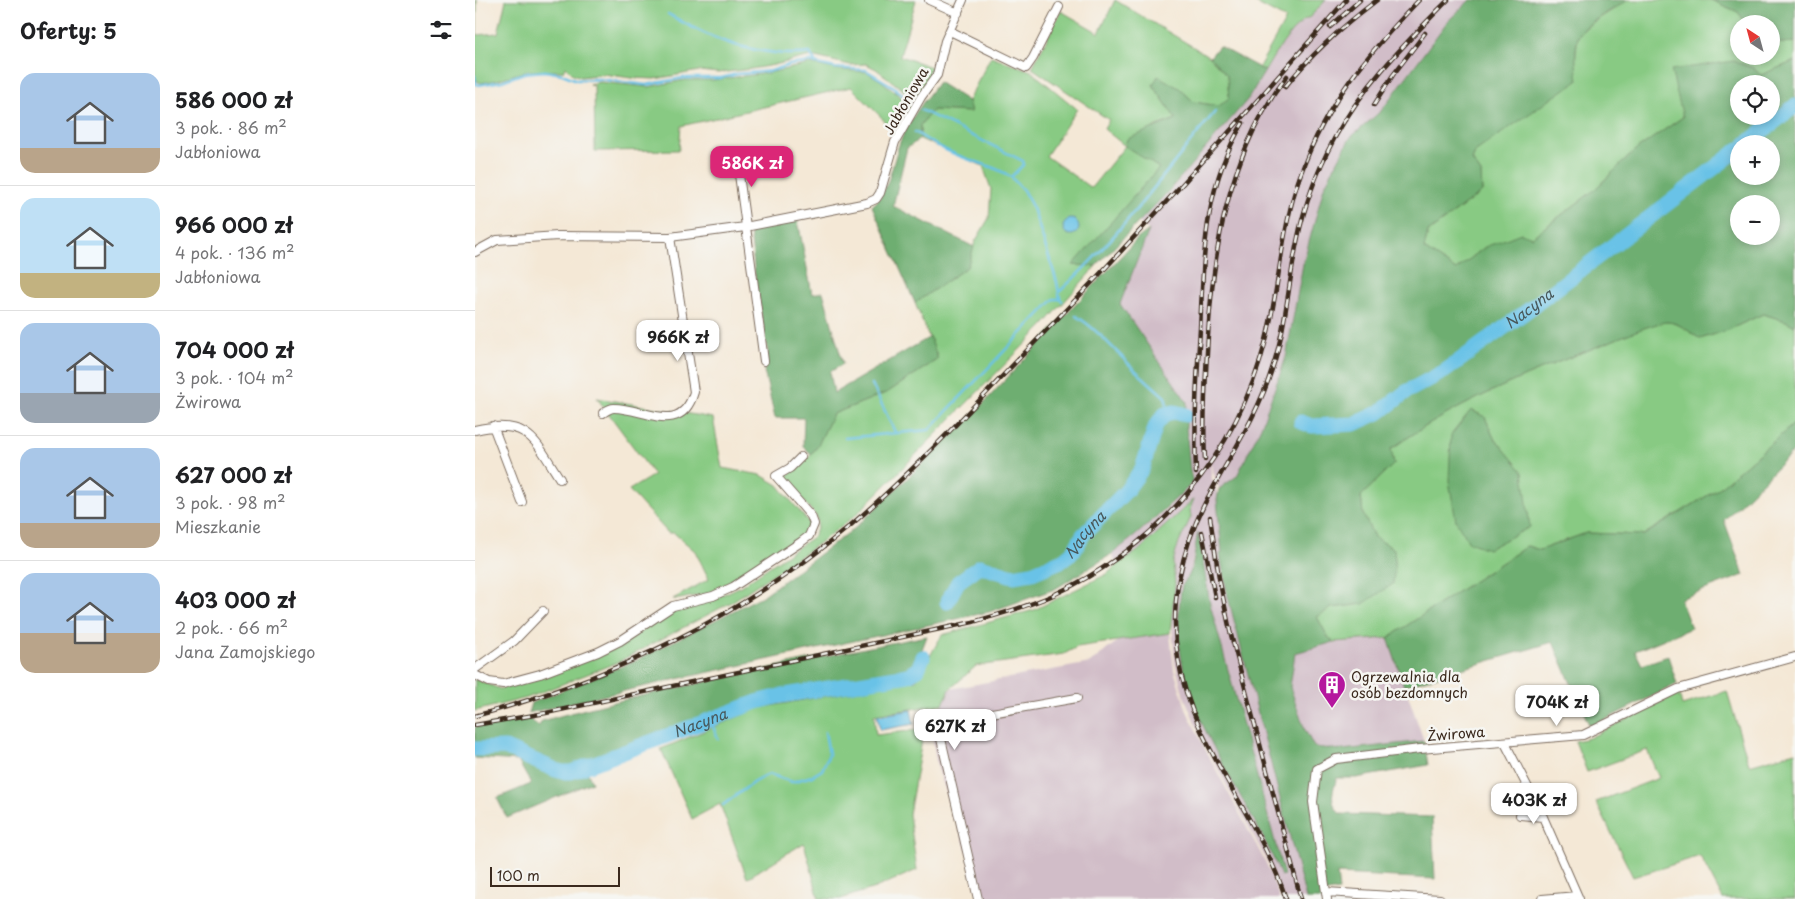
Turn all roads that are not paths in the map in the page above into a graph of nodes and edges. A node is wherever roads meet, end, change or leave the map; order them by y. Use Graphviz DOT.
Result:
graph roads {
  1 [pos="929,0"];
  2 [pos="963,0"];
  3 [pos="1059,7"];
  4 [pos="958,13"];
  5 [pos="950,31"];
  6 [pos="736,152"];
  7 [pos="745,227"];
  8 [pos="670,237"];
  9 [pos="475,252"];
  10 [pos="764,361"];
  11 [pos="603,413"];
  12 [pos="493,426"];
  13 [pos="475,430"];
  14 [pos="801,457"];
  15 [pos="559,479"];
  16 [pos="522,502"];
  17 [pos="543,610"];
  18 [pos="1795,657"];
  19 [pos="475,669"];
  20 [pos="475,674"];
  21 [pos="1077,698"];
  22 [pos="1505,743"];
  23 [pos="1520,815"];
  24 [pos="1543,817"];
  25 [pos="1326,896"];
  26 [pos="1578,897"];
  27 [pos="979,899"];
  28 [pos="1440,899"];
  29 [pos="1542,899"];
  1 -- 4 [label="street"];
  2 -- 4 [label="street, Jabłoniowa"];
  3 -- 5 [label="street"];
  4 -- 5 [label="street, Jabłoniowa"];
  5 -- 7 [label="street, Jabłoniowa"];
  6 -- 7 [label="street"];
  7 -- 8 [label="street, Jabłoniowa"];
  7 -- 10 [label="street"];
  8 -- 9 [label="street, Jabłoniowa"];
  8 -- 11 [label="street"];
  12 -- 13 [label="street"];
  12 -- 15 [label="street"];
  12 -- 16 [label="street"];
  14 -- 20 [label="street"];
  17 -- 19 [label="street"];
  18 -- 22 [label="street, Żwirowa"];
  21 -- 27 [label="street"];
  22 -- 24 [label="street"];
  22 -- 25 [label="street, Żwirowa"];
  23 -- 24 [label="street"];
  24 -- 26 [label="street"];
  25 -- 28 [label="street"];
  26 -- 29 [label="street"];
}
